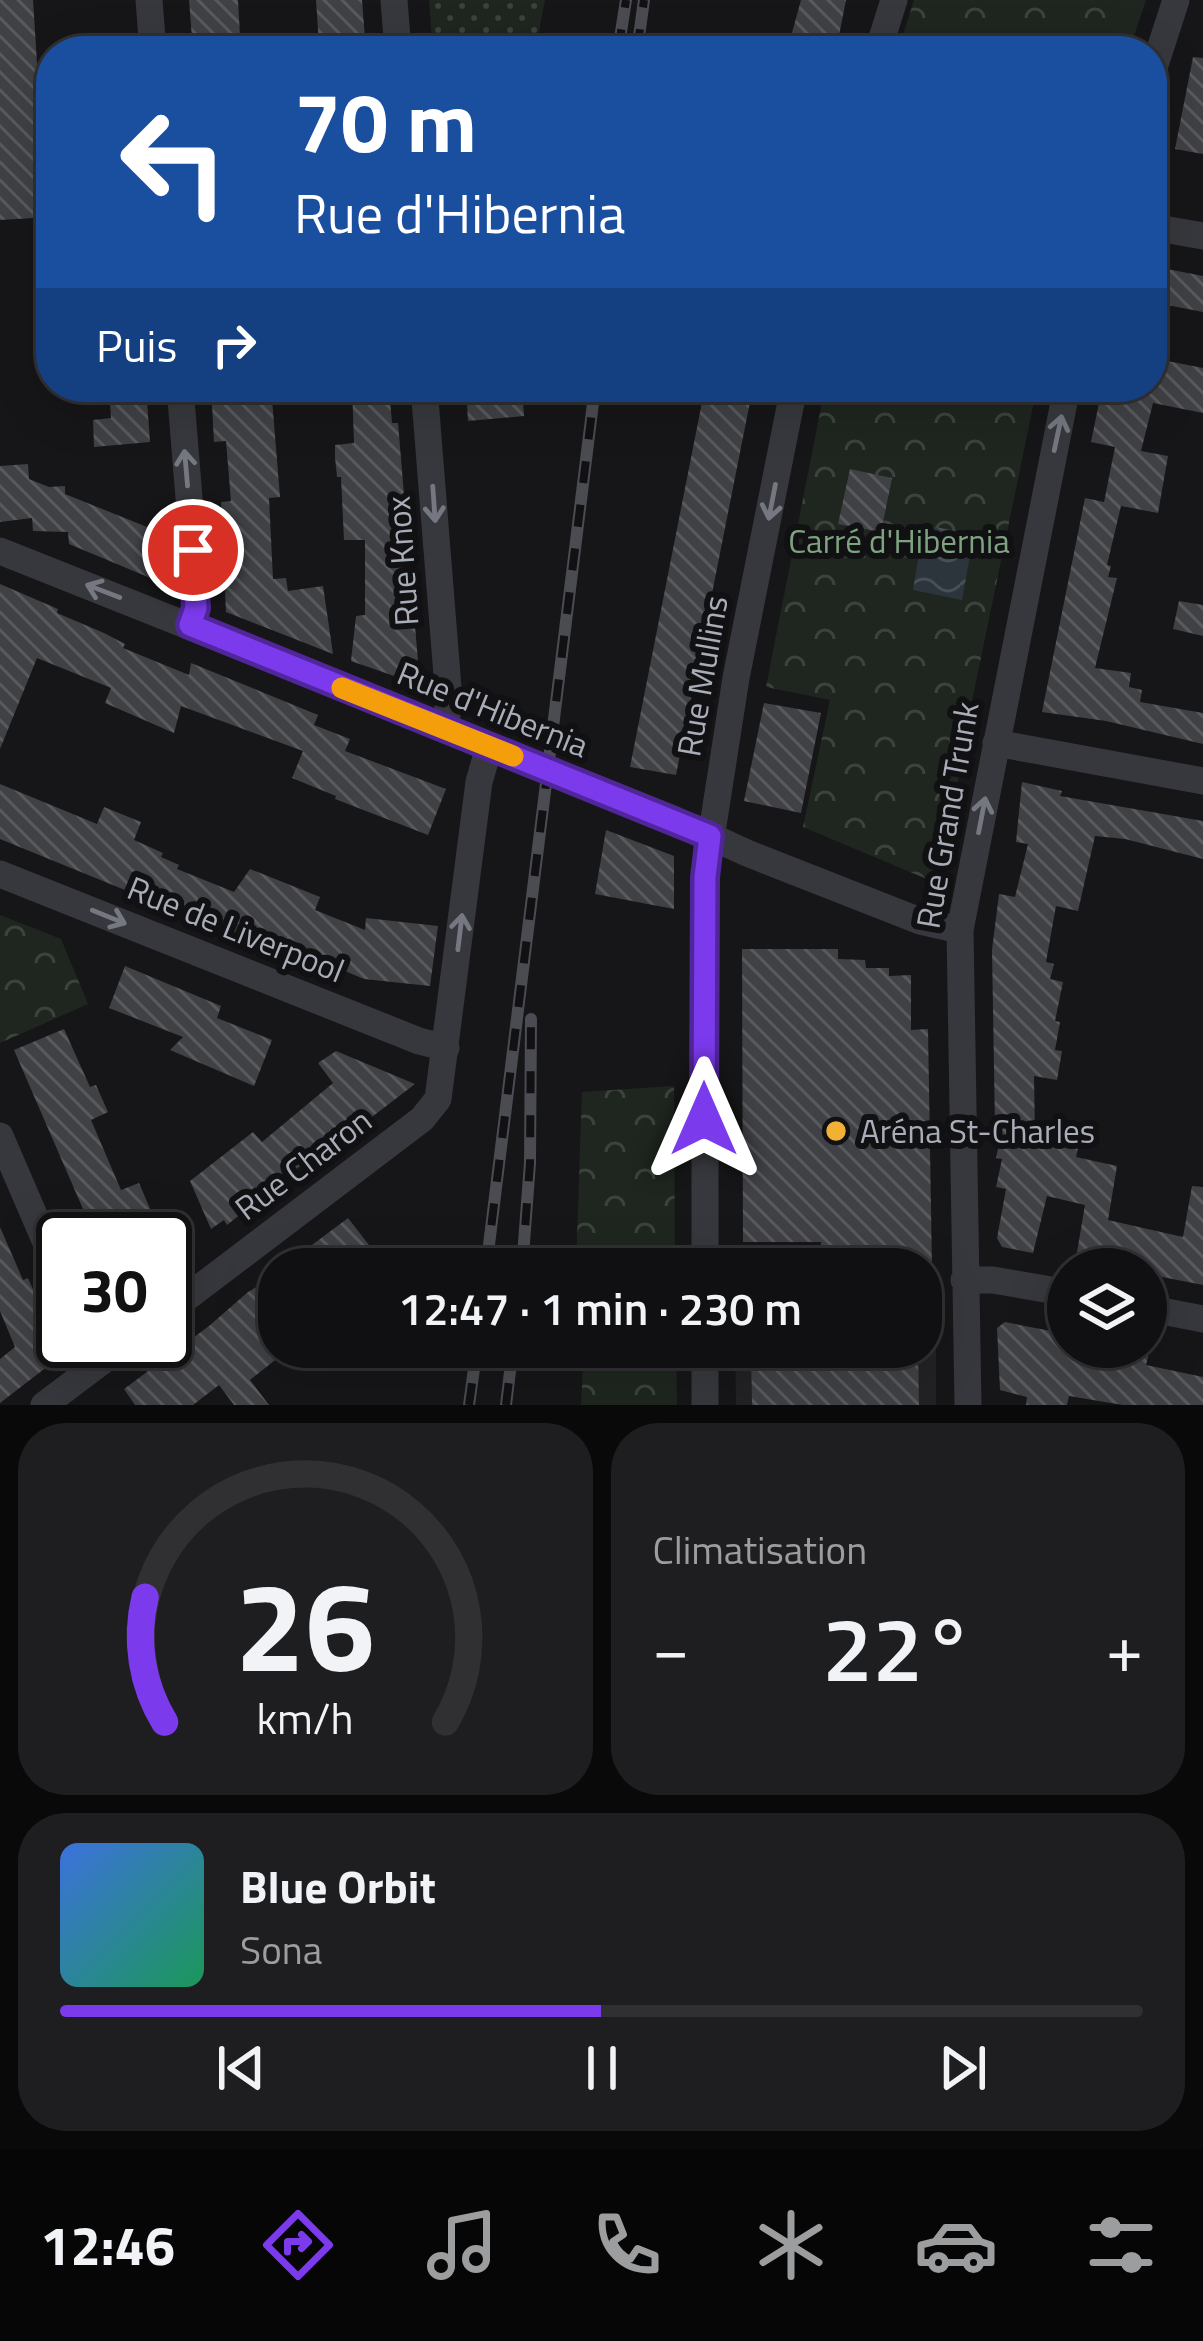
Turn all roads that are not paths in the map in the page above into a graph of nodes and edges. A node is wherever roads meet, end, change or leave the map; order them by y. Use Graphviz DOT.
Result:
graph roads {
  1 [pos="149,0"];
  2 [pos="394,0"];
  3 [pos="894,0"];
  4 [pos="1176,0"];
  5 [pos="152,36"];
  6 [pos="397,36"];
  7 [pos="883,36"];
  8 [pos="1164,36"];
  9 [pos="1167,229"];
  10 [pos="1203,236"];
  11 [pos="181,402"];
  12 [pos="425,402"];
  13 [pos="791,402"];
  14 [pos="1064,402"];
  15 [pos="0,551"];
  16 [pos="190,625"];
  17 [pos="445,730"];
  18 [pos="996,742"];
  19 [pos="489,747"];
  20 [pos="1203,781"];
  21 [pos="710,836"];
  22 [pos="0,874"];
  23 [pos="960,930"];
  24 [pos="446,1048"];
  25 [pos="0,1136"];
  26 [pos="36,1219"];
  27 [pos="705,1248"];
  28 [pos="964,1280"];
  29 [pos="1047,1289"];
  30 [pos="192,1293"];
  31 [pos="1167,1312"];
  32 [pos="1203,1319"];
  33 [pos="80,1368"];
  34 [pos="705,1368"];
  35 [pos="44,1405"];
  36 [pos="705,1405"];
  37 [pos="968,1405"];
  1 -- 5 [label="street"];
  2 -- 6 [label="street"];
  3 -- 7 [label="street"];
  4 -- 8 [label="street"];
  9 -- 10 [label="street"];
  16 -- 11 [label="street, one-way"];
  12 -- 17 [label="street, Rue Knox, one-way"];
  13 -- 21 [label="street, Rue Mullins, one-way"];
  18 -- 14 [label="street, Rue Grand Trunk, one-way"];
  16 -- 15 [label="street, Rue d'Hibernia, one-way"];
  16 -- 17 [label="street, Rue d'Hibernia"];
  17 -- 19 [label="street, Rue d'Hibernia"];
  18 -- 20 [label="street"];
  23 -- 18 [label="street, Rue Grand Trunk, one-way"];
  19 -- 21 [label="street, Rue d'Hibernia"];
  24 -- 19 [label="street, one-way"];
  21 -- 23 [label="street, Rue d'Hibernia"];
  21 -- 27 [label="street, Rue Mullins"];
  22 -- 24 [label="street, Rue de Liverpool, one-way"];
  23 -- 28 [label="street, Rue Grand Trunk"];
  24 -- 30 [label="street, Rue Charon"];
  25 -- 26 [label="street"];
  28 -- 29 [label="street"];
  28 -- 37 [label="street, Rue Grand Trunk"];
  31 -- 32 [label="street"];
  33 -- 35 [label="street"];
  34 -- 36 [label="street"];
}
